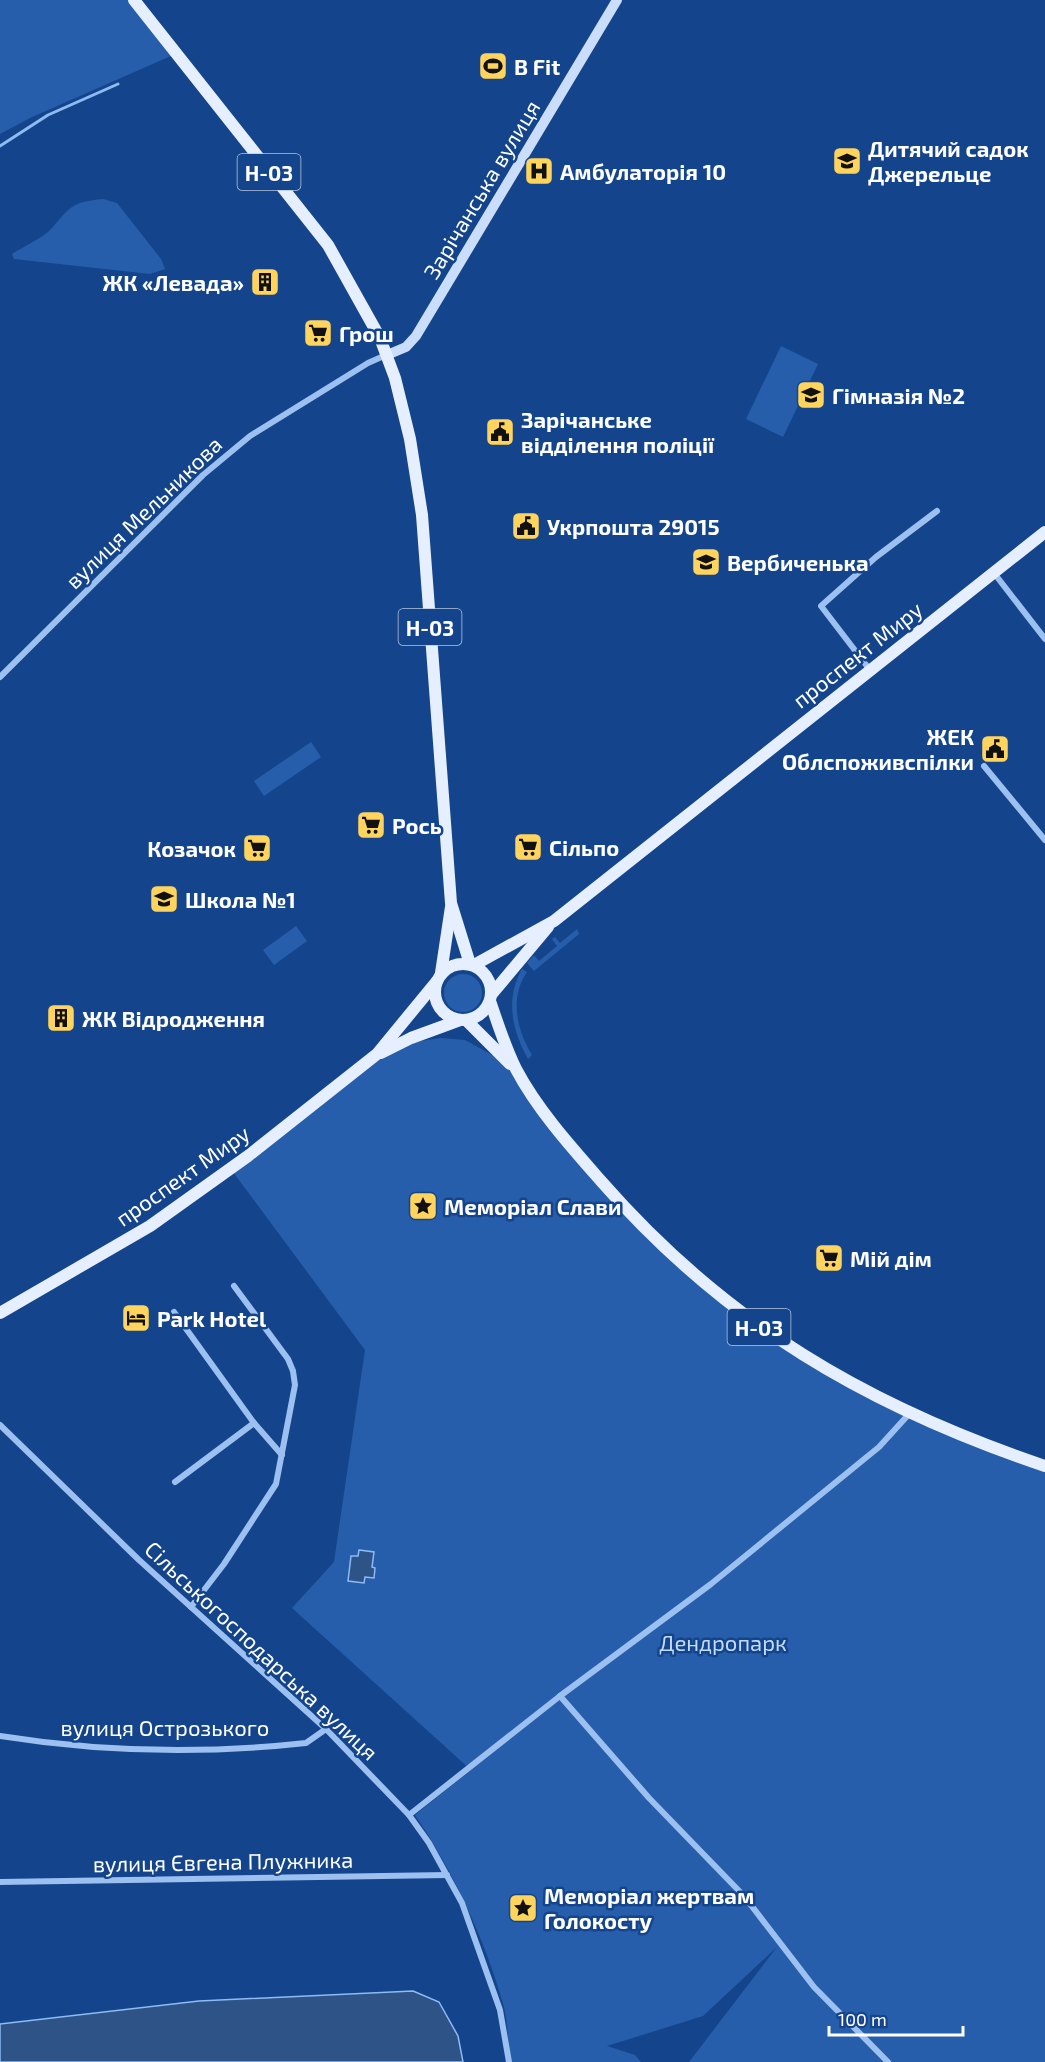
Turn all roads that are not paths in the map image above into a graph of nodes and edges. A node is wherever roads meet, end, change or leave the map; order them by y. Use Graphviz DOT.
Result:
graph roads {
  1 [pos="134,0"];
  2 [pos="616,0"];
  3 [pos="387,355"];
  4 [pos="936,511"];
  5 [pos="1045,532"];
  6 [pos="994,573"];
  7 [pos="1045,639"];
  8 [pos="870,670"];
  9 [pos="0,677"];
  10 [pos="984,766"];
  11 [pos="1045,840"];
  12 [pos="451,903"];
  13 [pos="554,921"];
  14 [pos="472,965"];
  15 [pos="439,977"];
  16 [pos="490,998"];
  17 [pos="463,1020"];
  18 [pos="377,1054"];
  19 [pos="518,1072"];
  20 [pos="234,1286"];
  21 [pos="0,1312"];
  22 [pos="174,1312"];
  23 [pos="909,1414"];
  24 [pos="254,1423"];
  25 [pos="0,1425"];
  26 [pos="282,1455"];
  27 [pos="1045,1466"];
  28 [pos="175,1482"];
  29 [pos="191,1607"];
  30 [pos="560,1696"];
  31 [pos="326,1729"];
  32 [pos="0,1736"];
  33 [pos="409,1815"];
  34 [pos="447,1875"];
  35 [pos="0,1882"];
  36 [pos="509,2062"];
  37 [pos="888,2062"];
  1 -- 3 [label="main road, Н-03"];
  2 -- 3 [label="street, Зарічанська вулиця"];
  3 -- 9 [label="street, вулиця Мельникова"];
  3 -- 12 [label="main road, Н-03"];
  4 -- 8 [label="street"];
  5 -- 6 [label="main road, проспект Миру"];
  6 -- 7 [label="street"];
  6 -- 8 [label="main road, проспект Миру"];
  8 -- 13 [label="main road, проспект Миру"];
  10 -- 11 [label="street"];
  12 -- 14 [label="main road, Н-03"];
  12 -- 15 [label="main road, Н-03"];
  13 -- 14 [label="main road, проспект Миру"];
  13 -- 16 [label="main road, проспект Миру"];
  14 -- 15 [label="main road"];
  14 -- 16 [label="main road, Н-03"];
  15 -- 17 [label="main road, Н-03"];
  15 -- 18 [label="main road, проспект Миру"];
  16 -- 17 [label="main road"];
  16 -- 19 [label="main road, Н-03"];
  17 -- 18 [label="main road, проспект Миру"];
  17 -- 19 [label="main road, Н-03"];
  18 -- 21 [label="main road, проспект Миру"];
  19 -- 23 [label="main road, Н-03"];
  20 -- 26 [label="street"];
  22 -- 24 [label="street"];
  23 -- 27 [label="main road, Н-03"];
  23 -- 30 [label="street"];
  24 -- 26 [label="street"];
  24 -- 28 [label="street"];
  25 -- 29 [label="street, Сільськогосподарська вулиця"];
  26 -- 29 [label="street"];
  29 -- 31 [label="street, Сільськогосподарська вулиця"];
  30 -- 33 [label="street"];
  30 -- 37 [label="street"];
  31 -- 32 [label="street, вулиця Острозького"];
  31 -- 33 [label="street, Сільськогосподарська вулиця"];
  33 -- 34 [label="street, Сільськогосподарська вулиця"];
  34 -- 35 [label="street, вулиця Євгена Плужника"];
  34 -- 36 [label="street, Сільськогосподарська вулиця"];
}
